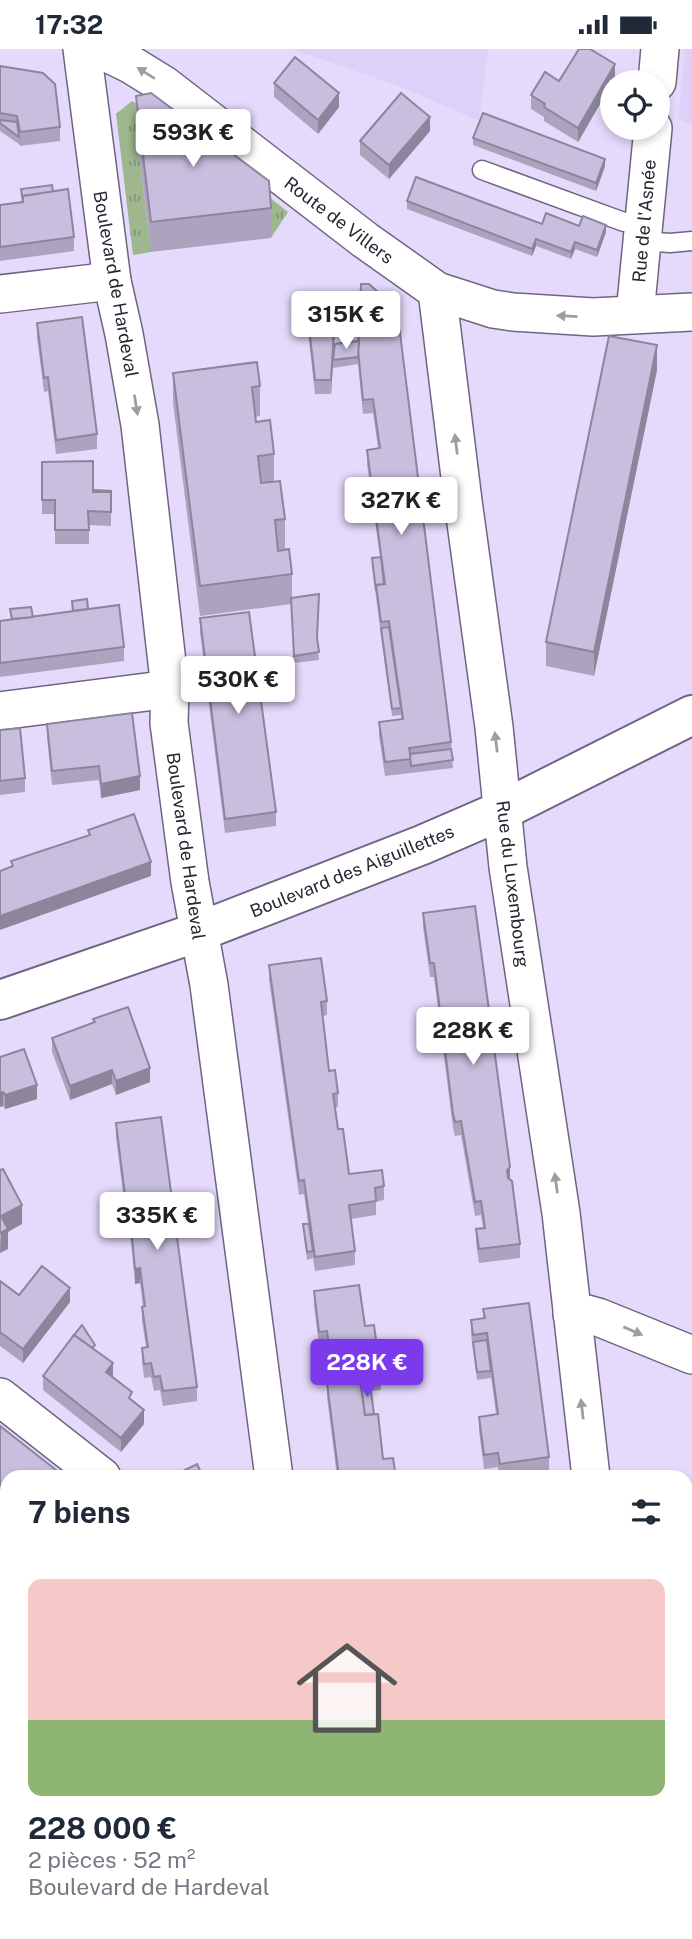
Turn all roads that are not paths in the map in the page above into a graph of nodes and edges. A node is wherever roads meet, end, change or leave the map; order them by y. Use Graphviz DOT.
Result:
graph roads {
  1 [pos="82,49"];
  2 [pos="99,49"];
  3 [pos="660,49"];
  4 [pos="658,70"];
  5 [pos="652,140"];
  6 [pos="481,170"];
  7 [pos="643,231"];
  8 [pos="692,241"];
  9 [pos="112,281"];
  10 [pos="437,291"];
  11 [pos="0,294"];
  12 [pos="692,312"];
  13 [pos="635,314"];
  14 [pos="170,689"];
  15 [pos="0,711"];
  16 [pos="692,715"];
  17 [pos="503,810"];
  18 [pos="198,932"];
  19 [pos="0,1000"];
  20 [pos="572,1314"];
  21 [pos="692,1355"];
  22 [pos="0,1397"];
  23 [pos="93,1470"];
  24 [pos="273,1470"];
  25 [pos="590,1470"];
  1 -- 9 [label="street, Boulevard de Hardeval"];
  10 -- 2 [label="street, Route de Villers, one-way"];
  3 -- 4 [label="street"];
  5 -- 7 [label="street, Rue de l'Asnée"];
  6 -- 7 [label="lane"];
  7 -- 8 [label="lane"];
  7 -- 13 [label="street, Rue de l'Asnée"];
  9 -- 11 [label="street"];
  9 -- 14 [label="street, Boulevard de Hardeval, one-way"];
  13 -- 10 [label="street, Route de Villers, one-way"];
  17 -- 10 [label="street, Rue du Luxembourg, one-way"];
  12 -- 13 [label="street, Route de Villers"];
  14 -- 15 [label="street"];
  14 -- 18 [label="street, Boulevard de Hardeval"];
  16 -- 17 [label="main road, Boulevard des Aiguillettes"];
  17 -- 18 [label="main road, Boulevard des Aiguillettes"];
  20 -- 17 [label="street, Rue du Luxembourg, one-way"];
  18 -- 19 [label="main road, Boulevard des Aiguillettes"];
  18 -- 24 [label="street, Boulevard de Hardeval"];
  20 -- 21 [label="street, one-way"];
  25 -- 20 [label="street, Rue du Luxembourg, one-way"];
  22 -- 23 [label="street"];
}
